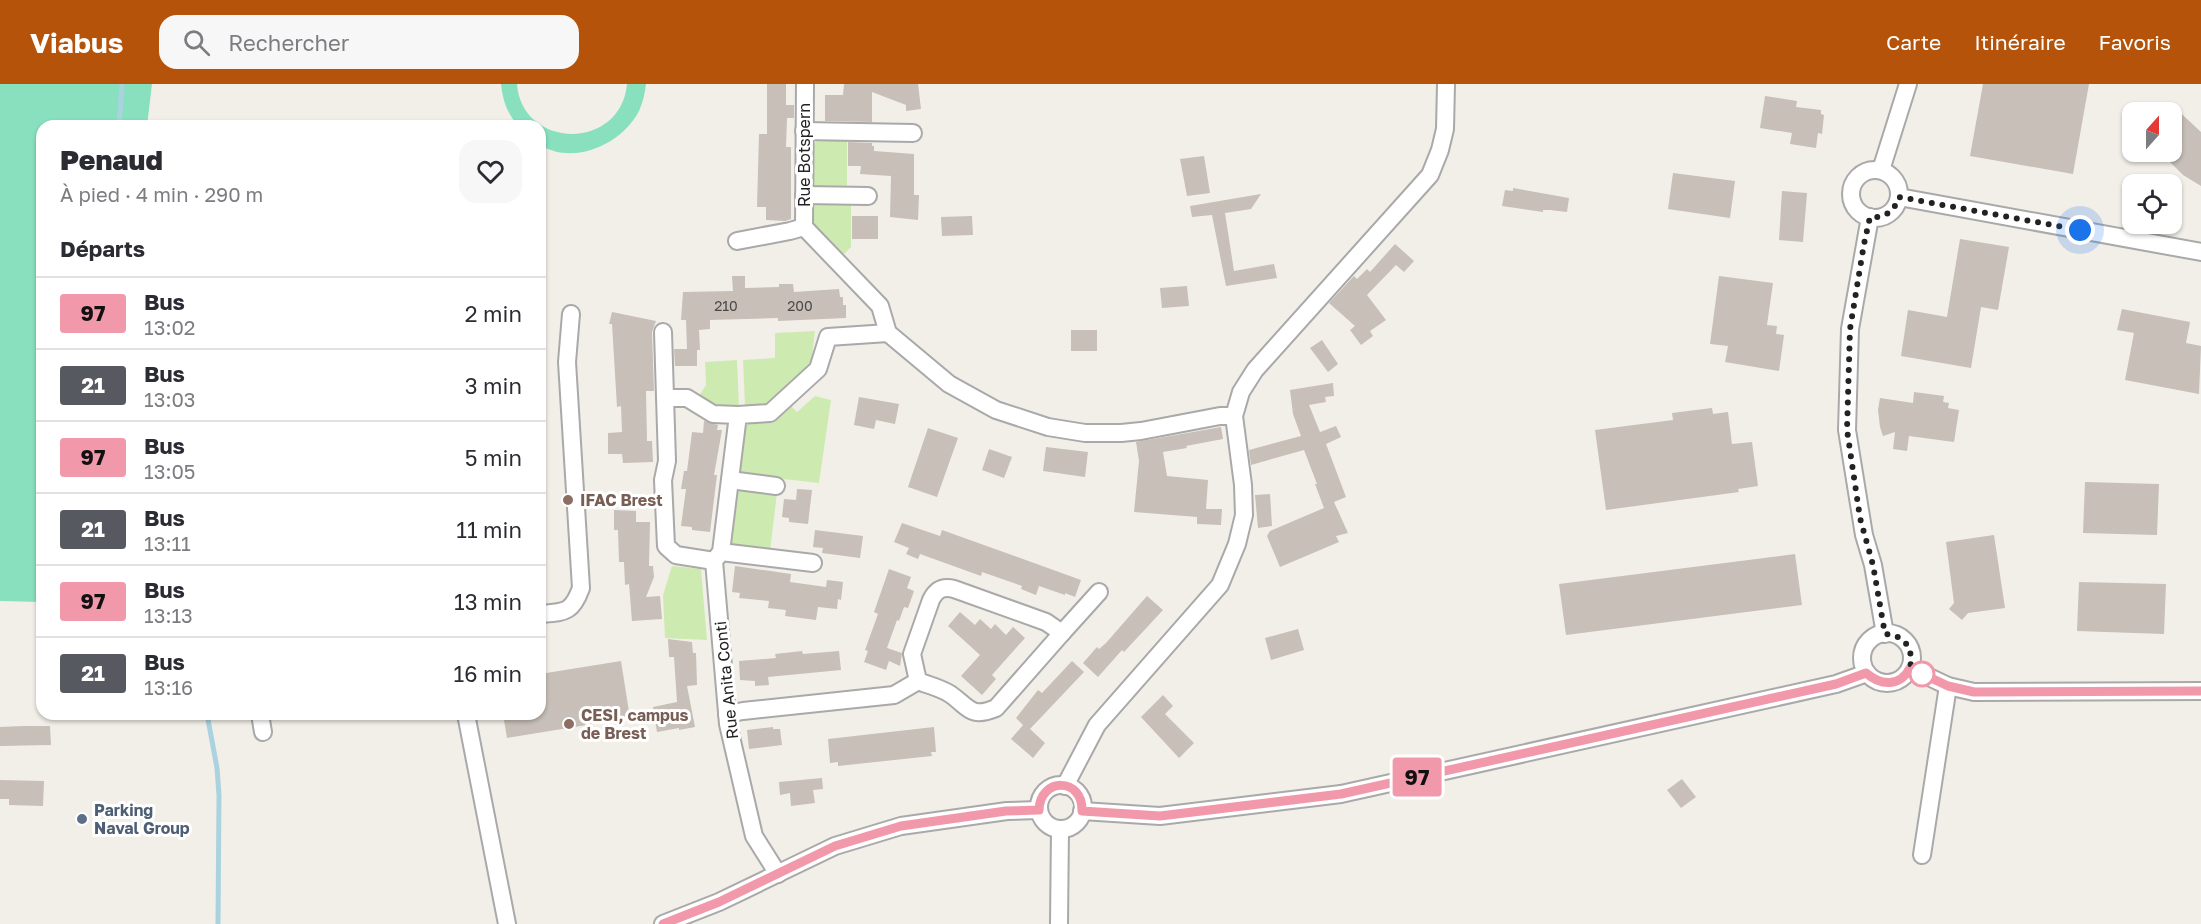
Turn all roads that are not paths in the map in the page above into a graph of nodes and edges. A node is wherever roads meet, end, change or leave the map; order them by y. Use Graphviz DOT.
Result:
graph roads {
  1 [pos="805,84"];
  2 [pos="1446,84"];
  3 [pos="1908,84"];
  4 [pos="804,131"];
  5 [pos="913,133"];
  6 [pos="1881,170"];
  7 [pos="804,195"];
  8 [pos="868,196"];
  9 [pos="1899,197"];
  10 [pos="1870,217"];
  11 [pos="804,227"];
  12 [pos="737,241"];
  13 [pos="2201,252"];
  14 [pos="571,314"];
  15 [pos="663,332"];
  16 [pos="888,333"];
  17 [pos="665,398"];
  18 [pos="738,415"];
  19 [pos="1234,416"];
  20 [pos="730,480"];
  21 [pos="776,486"];
  22 [pos="718,556"];
  23 [pos="813,563"];
  24 [pos="1099,592"];
  25 [pos="546,614"];
  26 [pos="1062,633"];
  27 [pos="1885,634"];
  28 [pos="1910,668"];
  29 [pos="1866,673"];
  30 [pos="918,681"];
  31 [pos="1948,686"];
  32 [pos="2201,691"];
  33 [pos="727,714"];
  34 [pos="261,720"];
  35 [pos="467,720"];
  36 [pos="264,732"];
  37 [pos="1065,786"];
  38 [pos="1039,810"];
  39 [pos="1082,811"];
  40 [pos="1063,828"];
  41 [pos="1922,855"];
  42 [pos="778,874"];
  43 [pos="507,924"];
  44 [pos="663,924"];
  45 [pos="1059,924"];
  1 -- 4 [label="street, Rue Botspern"];
  2 -- 19 [label="street"];
  3 -- 6 [label="street"];
  4 -- 5 [label="street"];
  4 -- 7 [label="street, Rue Botspern"];
  6 -- 9 [label="street"];
  6 -- 10 [label="street"];
  7 -- 8 [label="street"];
  7 -- 11 [label="street, Rue Botspern"];
  9 -- 10 [label="street"];
  9 -- 13 [label="street"];
  10 -- 27 [label="street"];
  11 -- 12 [label="street, Rue Botspern"];
  11 -- 16 [label="street, Rue Botspern"];
  14 -- 25 [label="street"];
  15 -- 17 [label="street"];
  16 -- 18 [label="street"];
  16 -- 19 [label="street"];
  17 -- 18 [label="street"];
  17 -- 22 [label="street"];
  18 -- 20 [label="street, Rue Anita Conti"];
  19 -- 37 [label="street"];
  20 -- 21 [label="street"];
  20 -- 22 [label="street, Rue Anita Conti"];
  22 -- 23 [label="street"];
  22 -- 33 [label="street, Rue Anita Conti"];
  24 -- 26 [label="street"];
  26 -- 30 [label="street"];
  26 -- 30 [label="street"];
  27 -- 28 [label="street"];
  27 -- 29 [label="street"];
  28 -- 29 [label="street"];
  28 -- 31 [label="street"];
  29 -- 39 [label="street"];
  30 -- 33 [label="street"];
  31 -- 32 [label="street"];
  31 -- 41 [label="street"];
  33 -- 42 [label="street, Rue Anita Conti"];
  34 -- 36 [label="street"];
  35 -- 43 [label="street"];
  37 -- 38 [label="street"];
  37 -- 39 [label="street"];
  38 -- 40 [label="street"];
  38 -- 42 [label="street"];
  39 -- 40 [label="street"];
  40 -- 45 [label="street"];
  42 -- 44 [label="street"];
}
